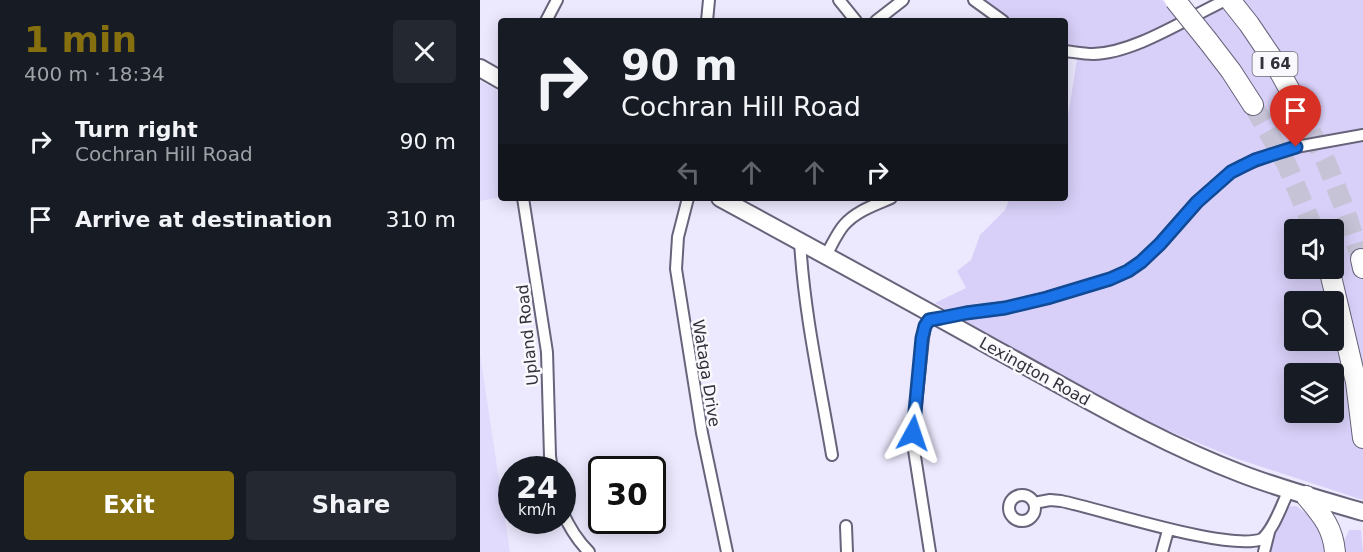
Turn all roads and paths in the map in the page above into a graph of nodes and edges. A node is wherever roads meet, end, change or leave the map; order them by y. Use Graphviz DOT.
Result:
graph roads {
  1 [pos="557,0"];
  2 [pos="709,0"];
  3 [pos="839,0"];
  4 [pos="903,0"];
  5 [pos="974,0"];
  6 [pos="1175,0"];
  7 [pos="1228,0"];
  8 [pos="548,18"];
  9 [pos="706,18"];
  10 [pos="854,18"];
  11 [pos="880,18"];
  12 [pos="999,18"];
  13 [pos="1068,51"];
  14 [pos="480,68"];
  15 [pos="498,78"];
  16 [pos="1253,105"];
  17 [pos="1298,105"];
  18 [pos="1363,135"];
  19 [pos="523,201"];
  20 [pos="687,201"];
  21 [pos="726,201"];
  22 [pos="884,201"];
  23 [pos="800,241"];
  24 [pos="826,255"];
  25 [pos="1332,279"];
  26 [pos="941,318"];
  27 [pos="1363,438"];
  28 [pos="832,455"];
  29 [pos="550,456"];
  30 [pos="1298,493"];
  31 [pos="1034,503"];
  32 [pos="1363,512"];
  33 [pos="846,526"];
  34 [pos="1269,530"];
  35 [pos="574,534"];
  36 [pos="1167,534"];
  37 [pos="1246,549"];
  38 [pos="589,552"];
  39 [pos="727,552"];
  40 [pos="847,552"];
  41 [pos="930,552"];
  42 [pos="1162,552"];
  43 [pos="1264,552"];
  44 [pos="1335,552"];
  1 -- 8 [label="street"];
  2 -- 9 [label="street"];
  3 -- 10 [label="street"];
  4 -- 11 [label="street"];
  5 -- 12 [label="street"];
  6 -- 16 [label="highway, I 64, bridge"];
  7 -- 13 [label="street"];
  7 -- 17 [label="highway, I 64"];
  14 -- 15 [label="main road"];
  18 -- 26 [label="street"];
  19 -- 29 [label="street, Upland Road"];
  20 -- 39 [label="street, Wataga Drive"];
  21 -- 23 [label="main road, Lexington Road"];
  22 -- 24 [label="street"];
  23 -- 24 [label="main road, Lexington Road"];
  23 -- 28 [label="street"];
  24 -- 26 [label="main road, Lexington Road"];
  25 -- 27 [label="highway"];
  26 -- 30 [label="main road, Lexington Road"];
  26 -- 41 [label="street"];
  30 -- 32 [label="main road, Lexington Road"];
  30 -- 34 [label="street"];
  30 -- 44 [label="highway"];
  31 -- 36 [label="street"];
  33 -- 40 [label="street"];
  34 -- 37 [label="street"];
  34 -- 43 [label="street"];
  35 -- 38 [label="street"];
  36 -- 37 [label="street"];
  36 -- 42 [label="street"];
}
